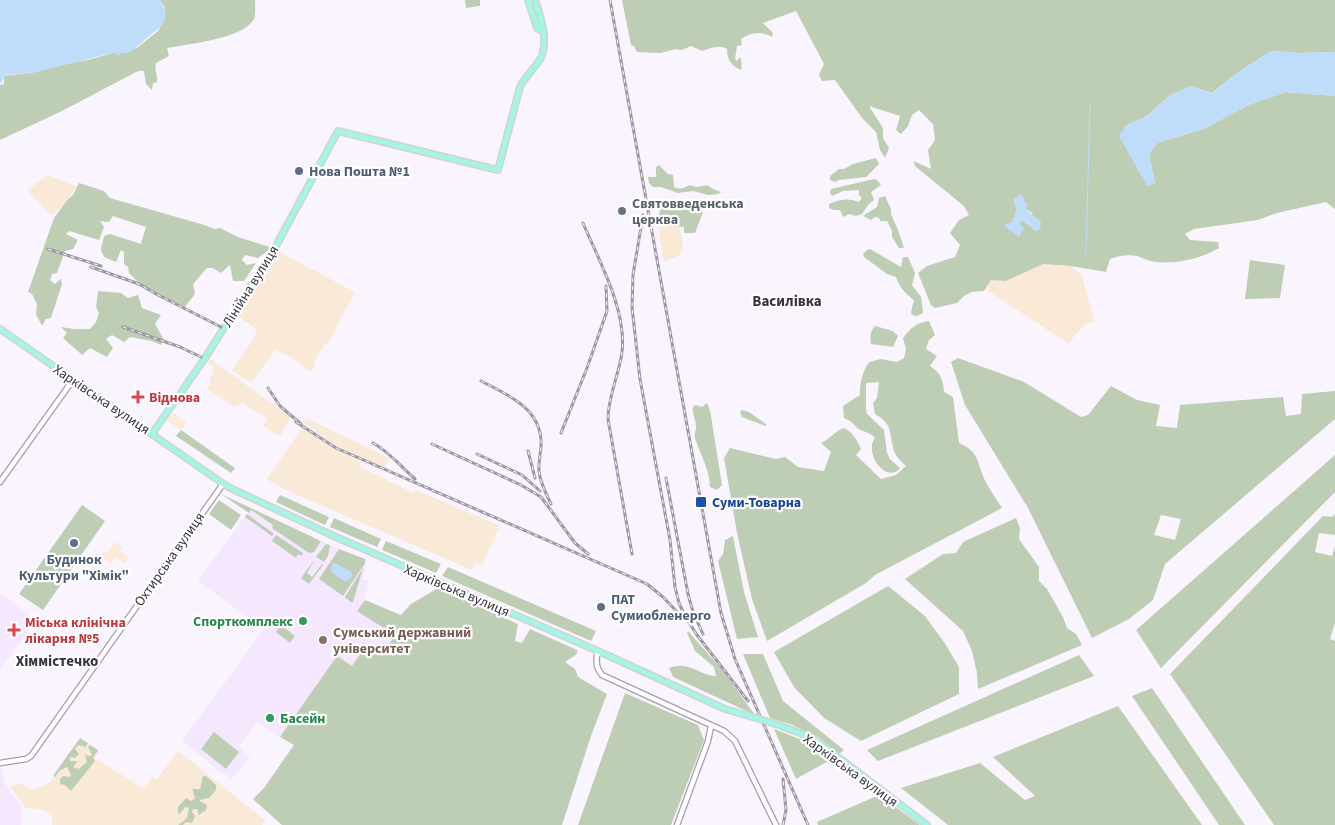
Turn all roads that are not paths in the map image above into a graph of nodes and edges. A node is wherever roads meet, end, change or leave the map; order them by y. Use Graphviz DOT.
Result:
graph roads {
  1 [pos="528,0"];
  2 [pos="535,0"];
  3 [pos="542,31"];
  4 [pos="0,329"];
  5 [pos="73,380"];
  6 [pos="152,434"];
  7 [pos="0,482"];
  8 [pos="223,484"];
  9 [pos="598,651"];
  10 [pos="710,726"];
  11 [pos="0,763"];
  12 [pos="676,825"];
  13 [pos="776,825"];
  14 [pos="927,825"];
  1 -- 3 [label="main road"];
  2 -- 3 [label="main road"];
  3 -- 6 [label="main road, Лінійна вулиця"];
  4 -- 5 [label="main road, Харківська вулиця"];
  5 -- 6 [label="main road, Харківська вулиця"];
  5 -- 7 [label="main road"];
  6 -- 8 [label="main road, Харківська вулиця"];
  8 -- 9 [label="main road, Харківська вулиця"];
  8 -- 11 [label="main road, Охтирська вулиця"];
  9 -- 10 [label="main road"];
  9 -- 14 [label="main road, Харківська вулиця, bridge"];
  10 -- 12 [label="main road"];
  10 -- 13 [label="main road"];
}
